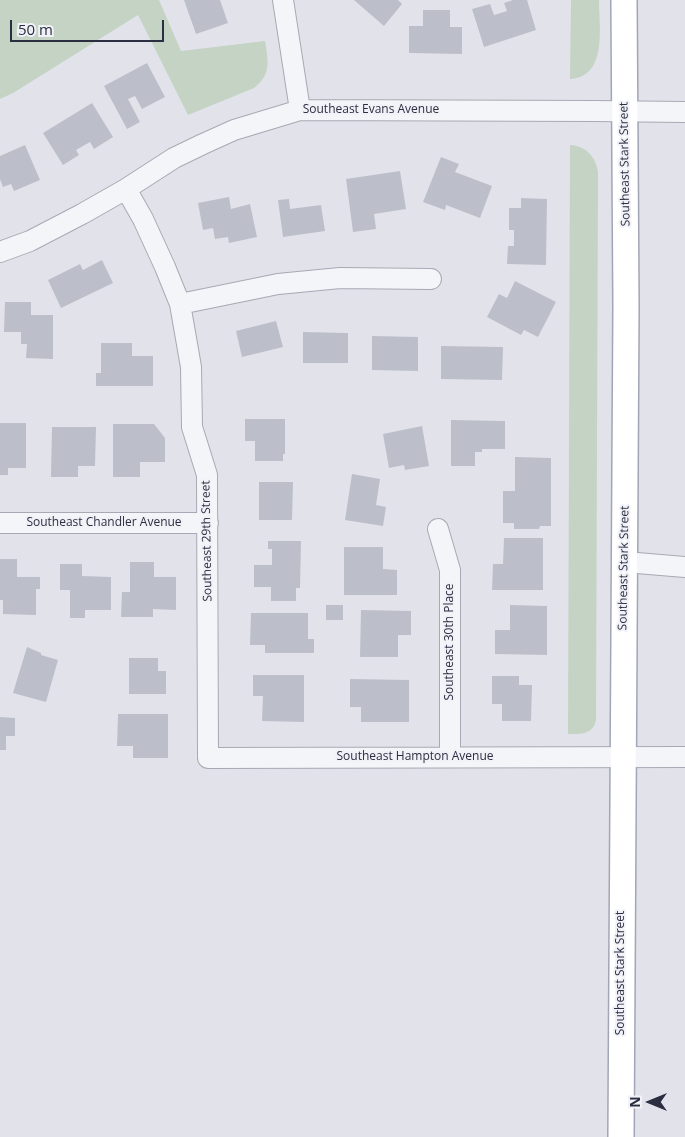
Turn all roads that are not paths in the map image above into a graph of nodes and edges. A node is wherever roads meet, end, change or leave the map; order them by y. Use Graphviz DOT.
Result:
graph roads {
  1 [pos="283,0"];
  2 [pos="624,0"];
  3 [pos="300,110"];
  4 [pos="625,112"];
  5 [pos="685,112"];
  6 [pos="126,189"];
  7 [pos="0,252"];
  8 [pos="431,278"];
  9 [pos="180,304"];
  10 [pos="0,523"];
  11 [pos="208,523"];
  12 [pos="438,529"];
  13 [pos="625,562"];
  14 [pos="685,567"];
  15 [pos="450,756"];
  16 [pos="622,756"];
  17 [pos="685,757"];
  18 [pos="208,758"];
  19 [pos="621,1137"];
  1 -- 3 [label="street"];
  2 -- 4 [label="main road, Southeast Stark Street"];
  3 -- 4 [label="street, Southeast Evans Avenue"];
  3 -- 6 [label="street, Southeast Evans Avenue"];
  4 -- 5 [label="street, Southeast Evans Avenue"];
  4 -- 13 [label="main road, Southeast Stark Street"];
  6 -- 7 [label="street, Southeast Evans Avenue"];
  6 -- 9 [label="street, Southeast 29th Street"];
  8 -- 9 [label="street"];
  9 -- 11 [label="street, Southeast 29th Street"];
  10 -- 11 [label="street, Southeast Chandler Avenue"];
  11 -- 18 [label="street, Southeast 29th Street"];
  12 -- 15 [label="street, Southeast 30th Place"];
  13 -- 14 [label="street"];
  13 -- 16 [label="main road, Southeast Stark Street"];
  15 -- 16 [label="street, Southeast Hampton Avenue"];
  15 -- 18 [label="street, Southeast Hampton Avenue"];
  16 -- 17 [label="street, Southeast Hampton Avenue"];
  16 -- 19 [label="main road, Southeast Stark Street"];
}
